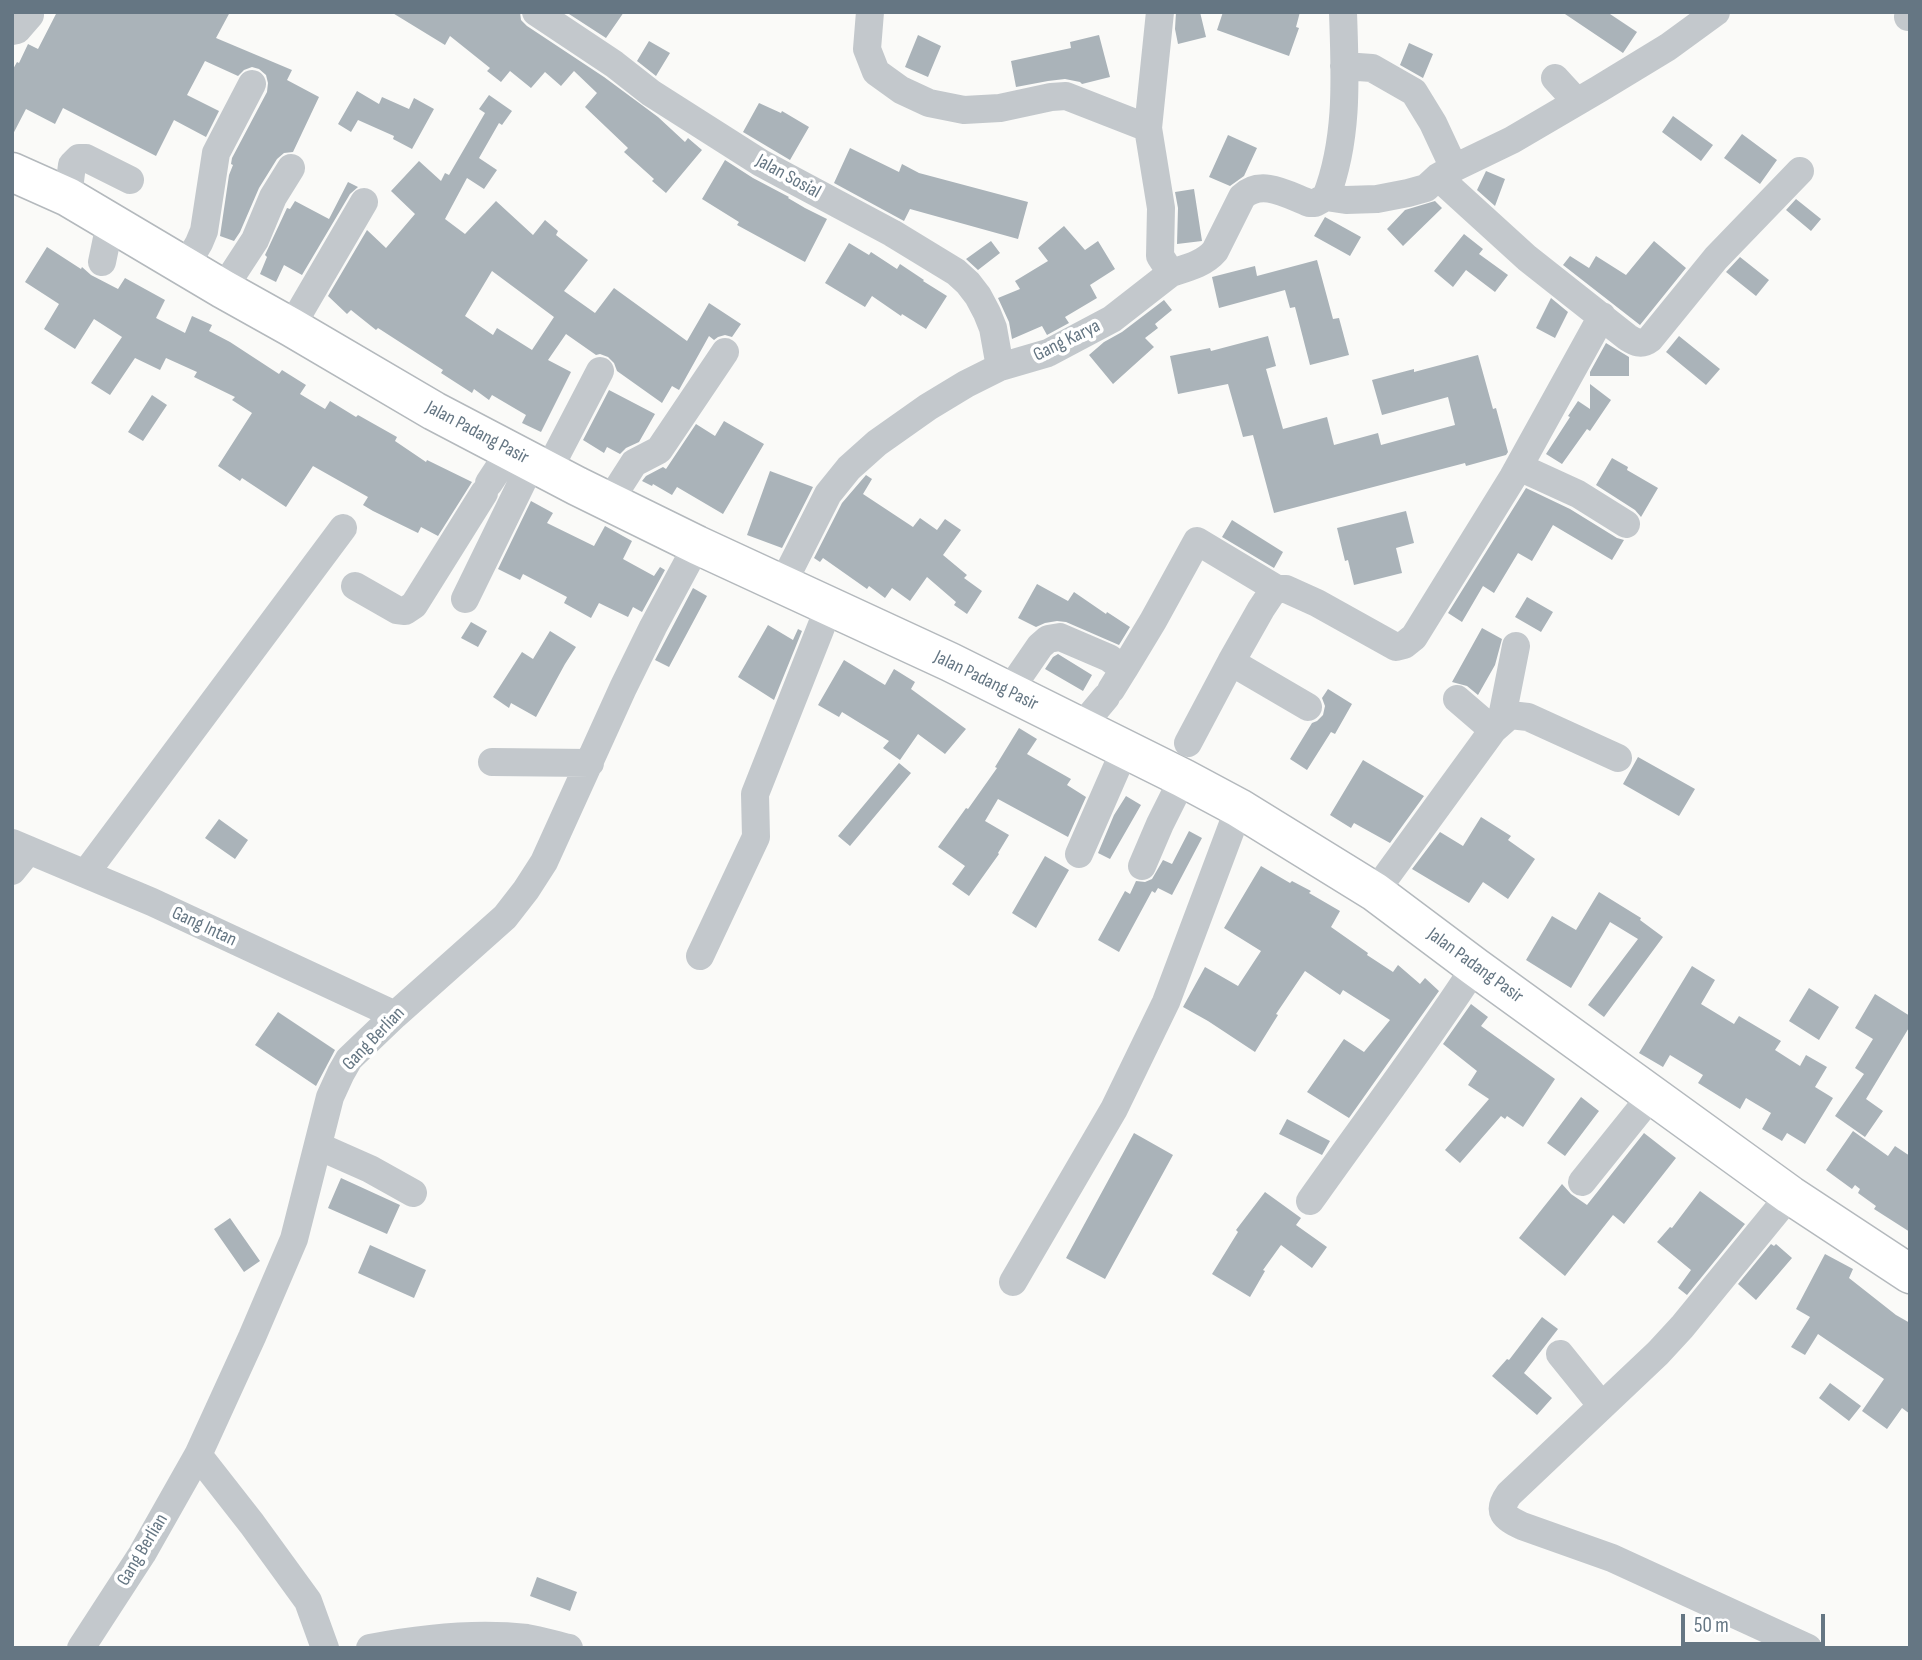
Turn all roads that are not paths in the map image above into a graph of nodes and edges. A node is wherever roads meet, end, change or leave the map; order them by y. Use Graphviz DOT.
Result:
graph roads {
  1 [pos="536,12"];
  2 [pos="870,12"];
  3 [pos="1160,12"];
  4 [pos="1343,12"];
  5 [pos="1716,12"];
  6 [pos="1344,66"];
  7 [pos="1555,78"];
  8 [pos="252,84"];
  9 [pos="1577,102"];
  10 [pos="1148,128"];
  11 [pos="291,168"];
  12 [pos="1800,171"];
  13 [pos="12,172"];
  14 [pos="1446,172"];
  15 [pos="130,180"];
  16 [pos="68,197"];
  17 [pos="1326,197"];
  18 [pos="370,207"];
  19 [pos="115,225"];
  20 [pos="102,262"];
  21 [pos="185,267"];
  22 [pos="1171,273"];
  23 [pos="223,289"];
  24 [pos="1602,316"];
  25 [pos="291,327"];
  26 [pos="725,352"];
  27 [pos="1000,367"];
  28 [pos="600,371"];
  29 [pos="530,461"];
  30 [pos="1519,467"];
  31 [pos="609,502"];
  32 [pos="1626,524"];
  33 [pos="343,528"];
  34 [pos="697,545"];
  35 [pos="782,585"];
  36 [pos="355,586"];
  37 [pos="1277,589"];
  38 [pos="465,599"];
  39 [pos="829,607"];
  40 [pos="1516,646"];
  41 [pos="1231,662"];
  42 [pos="1114,685"];
  43 [pos="1009,691"];
  44 [pos="1457,699"];
  45 [pos="1308,707"];
  46 [pos="1497,726"];
  47 [pos="1081,727"];
  48 [pos="1125,749"];
  49 [pos="1618,758"];
  50 [pos="1181,761"];
  51 [pos="492,762"];
  52 [pos="590,763"];
  53 [pos="1239,808"];
  54 [pos="18,854"];
  55 [pos="1079,854"];
  56 [pos="1142,866"];
  57 [pos="85,874"];
  58 [pos="1375,892"];
  59 [pos="700,956"];
  60 [pos="1475,967"];
  61 [pos="395,1015"];
  62 [pos="1652,1095"];
  63 [pos="318,1146"];
  64 [pos="1582,1182"];
  65 [pos="413,1193"];
  66 [pos="1790,1195"];
  67 [pos="1310,1201"];
  68 [pos="1909,1272"];
  69 [pos="1013,1282"];
  70 [pos="1560,1354"];
  71 [pos="1602,1406"];
  72 [pos="198,1455"];
  73 [pos="81,1648"];
  74 [pos="325,1648"];
  75 [pos="370,1648"];
  76 [pos="569,1648"];
  77 [pos="1808,1648"];
  1 -- 27 [label="street, Jalan Sosial"];
  2 -- 10 [label="street"];
  3 -- 10 [label="street"];
  4 -- 6 [label="street"];
  5 -- 9 [label="street, Gang Karya"];
  6 -- 14 [label="street"];
  6 -- 17 [label="street"];
  7 -- 9 [label="street"];
  8 -- 21 [label="street"];
  9 -- 14 [label="street, Gang Karya"];
  10 -- 22 [label="street"];
  11 -- 23 [label="street"];
  12 -- 24 [label="street"];
  13 -- 16 [label="highway, Jalan Padang Pasir"];
  14 -- 17 [label="street, Gang Karya"];
  14 -- 24 [label="street"];
  15 -- 16 [label="street"];
  16 -- 19 [label="highway, Jalan Padang Pasir"];
  17 -- 22 [label="street, Gang Karya"];
  18 -- 25 [label="street"];
  19 -- 20 [label="street"];
  19 -- 21 [label="highway, Jalan Padang Pasir"];
  21 -- 23 [label="highway, Jalan Padang Pasir"];
  22 -- 27 [label="street, Gang Karya"];
  23 -- 25 [label="highway, Jalan Padang Pasir"];
  24 -- 30 [label="street"];
  25 -- 29 [label="highway, Jalan Padang Pasir"];
  26 -- 31 [label="street"];
  27 -- 35 [label="street, Gang Karya"];
  28 -- 29 [label="street"];
  29 -- 31 [label="highway, Jalan Padang Pasir"];
  29 -- 36 [label="street"];
  29 -- 38 [label="street"];
  30 -- 32 [label="street"];
  30 -- 37 [label="street"];
  31 -- 34 [label="highway, Jalan Padang Pasir"];
  33 -- 57 [label="street"];
  34 -- 35 [label="highway, Jalan Padang Pasir"];
  34 -- 52 [label="street, Gang Berlian"];
  35 -- 39 [label="highway, Jalan Padang Pasir"];
  37 -- 41 [label="street"];
  37 -- 42 [label="street"];
  39 -- 43 [label="highway, Jalan Padang Pasir"];
  39 -- 59 [label="street"];
  40 -- 46 [label="street"];
  41 -- 45 [label="street"];
  41 -- 50 [label="street"];
  42 -- 43 [label="street"];
  42 -- 47 [label="street"];
  43 -- 47 [label="highway, Jalan Padang Pasir"];
  44 -- 46 [label="street"];
  46 -- 49 [label="street"];
  46 -- 58 [label="street"];
  47 -- 48 [label="highway, Jalan Padang Pasir"];
  48 -- 50 [label="highway, Jalan Padang Pasir"];
  48 -- 55 [label="street"];
  50 -- 53 [label="highway, Jalan Padang Pasir"];
  50 -- 56 [label="street"];
  51 -- 52 [label="street"];
  52 -- 61 [label="street, Gang Berlian"];
  53 -- 58 [label="highway, Jalan Padang Pasir"];
  53 -- 69 [label="street"];
  54 -- 57 [label="street, Gang Intan"];
  57 -- 61 [label="street, Gang Intan"];
  58 -- 60 [label="highway, Jalan Padang Pasir"];
  60 -- 62 [label="highway, Jalan Padang Pasir"];
  60 -- 67 [label="street"];
  61 -- 63 [label="street, Gang Berlian"];
  62 -- 64 [label="street"];
  62 -- 66 [label="highway, Jalan Padang Pasir"];
  63 -- 65 [label="street"];
  63 -- 72 [label="street, Gang Berlian"];
  66 -- 68 [label="highway, Jalan Padang Pasir"];
  66 -- 71 [label="street"];
  70 -- 71 [label="street"];
  71 -- 77 [label="street"];
  72 -- 73 [label="street, Gang Berlian"];
  72 -- 74 [label="street"];
  75 -- 76 [label="street"];
}
